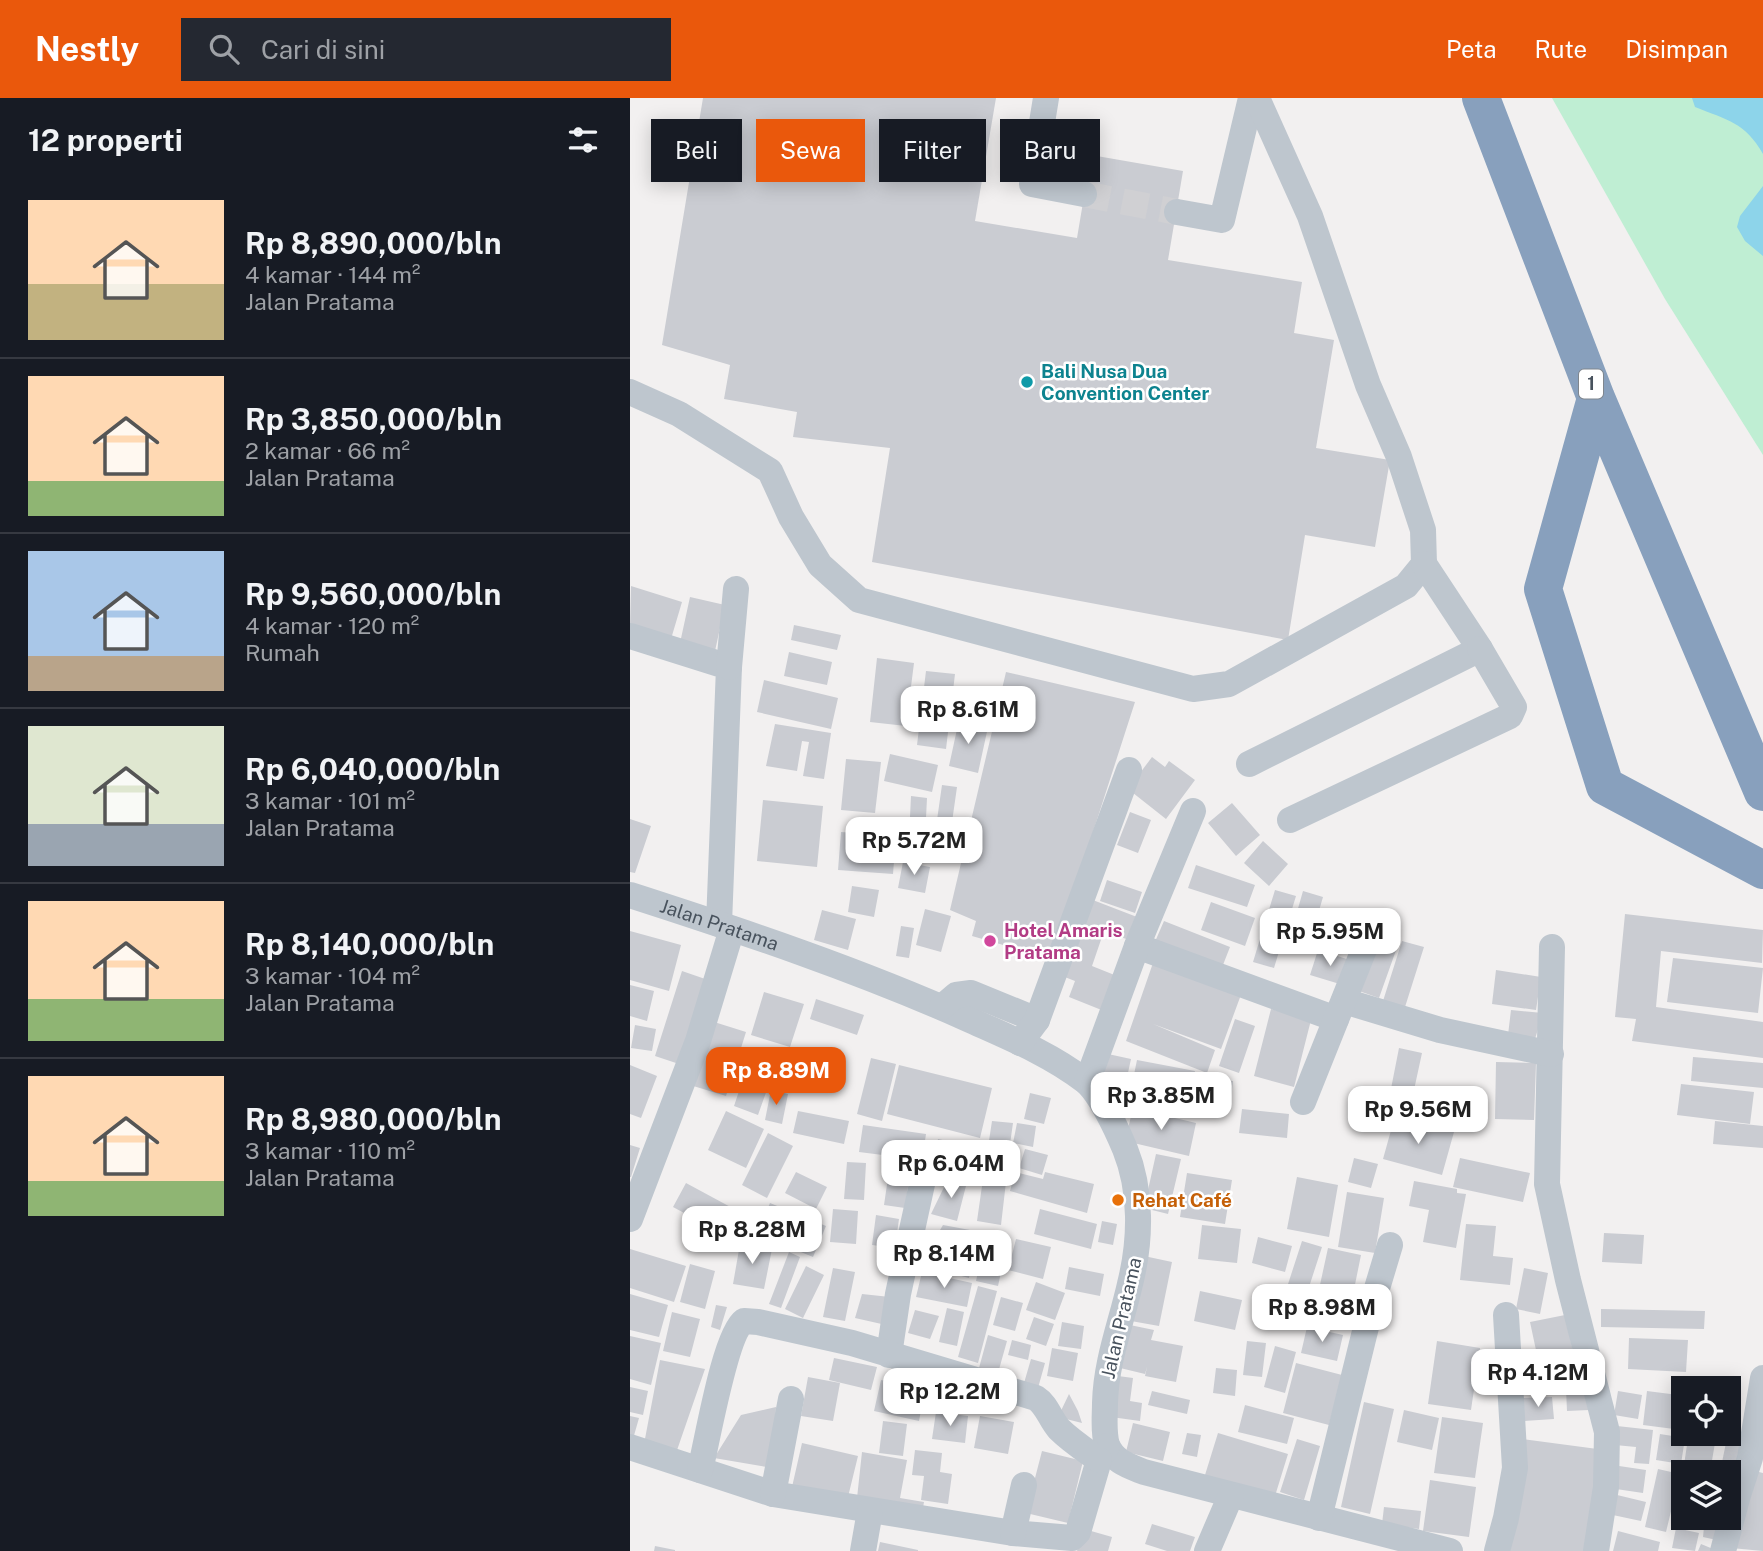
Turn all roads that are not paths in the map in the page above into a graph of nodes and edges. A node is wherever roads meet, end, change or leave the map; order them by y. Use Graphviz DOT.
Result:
graph roads {
  1 [pos="1046,98"];
  2 [pos="1251,98"];
  3 [pos="1257,98"];
  4 [pos="1481,98"];
  5 [pos="1084,194"];
  6 [pos="1177,212"];
  7 [pos="630,392"];
  8 [pos="1596,398"];
  9 [pos="1424,564"];
  10 [pos="736,589"];
  11 [pos="630,636"];
  12 [pos="1480,649"];
  13 [pos="729,667"];
  14 [pos="1249,764"];
  15 [pos="1129,770"];
  16 [pos="1763,792"];
  17 [pos="1193,811"];
  18 [pos="1290,820"];
  19 [pos="1763,870"];
  20 [pos="630,895"];
  21 [pos="726,927"];
  22 [pos="1370,937"];
  23 [pos="1138,946"];
  24 [pos="1552,947"];
  25 [pos="942,1007"];
  26 [pos="1340,1010"];
  27 [pos="1037,1020"];
  28 [pos="1020,1043"];
  29 [pos="1551,1054"];
  30 [pos="1087,1082"];
  31 [pos="1303,1102"];
  32 [pos="924,1175"];
  33 [pos="630,1219"];
  34 [pos="1390,1245"];
  35 [pos="1506,1315"];
  36 [pos="889,1355"];
  37 [pos="1763,1378"];
  38 [pos="791,1399"];
  39 [pos="630,1447"];
  40 [pos="1103,1453"];
  41 [pos="700,1470"];
  42 [pos="1024,1485"];
  43 [pos="773,1494"];
  44 [pos="1231,1495"];
  45 [pos="870,1511"];
  46 [pos="1319,1518"];
  47 [pos="1013,1533"];
  48 [pos="863,1551"];
  49 [pos="1207,1551"];
  50 [pos="1450,1551"];
  51 [pos="1497,1551"];
  52 [pos="1596,1551"];
  53 [pos="1724,1551"];
  1 -- 5 [label="street"];
  2 -- 6 [label="street"];
  3 -- 9 [label="street"];
  4 -- 8 [label="highway, 1"];
  7 -- 9 [label="street"];
  8 -- 16 [label="highway, 1"];
  8 -- 19 [label="highway, 1"];
  9 -- 12 [label="street"];
  10 -- 13 [label="street"];
  11 -- 13 [label="street"];
  12 -- 14 [label="street"];
  12 -- 18 [label="street"];
  13 -- 21 [label="street"];
  15 -- 27 [label="street"];
  17 -- 23 [label="street"];
  20 -- 21 [label="street, Jalan Pratama"];
  21 -- 25 [label="street, Jalan Pratama"];
  21 -- 33 [label="street"];
  22 -- 26 [label="street"];
  23 -- 26 [label="street"];
  23 -- 30 [label="street"];
  24 -- 29 [label="street"];
  25 -- 27 [label="street"];
  25 -- 28 [label="street, Jalan Pratama"];
  26 -- 29 [label="street"];
  26 -- 31 [label="street"];
  27 -- 28 [label="street"];
  28 -- 30 [label="street, Jalan Pratama"];
  29 -- 52 [label="street"];
  30 -- 40 [label="street, Jalan Pratama"];
  32 -- 36 [label="street"];
  34 -- 46 [label="street"];
  35 -- 51 [label="street"];
  36 -- 40 [label="street"];
  36 -- 41 [label="street"];
  37 -- 53 [label="street"];
  38 -- 43 [label="street"];
  39 -- 41 [label="street"];
  40 -- 44 [label="street"];
  40 -- 47 [label="street"];
  41 -- 43 [label="street"];
  42 -- 47 [label="street"];
  43 -- 45 [label="street"];
  44 -- 46 [label="street"];
  44 -- 49 [label="street"];
  45 -- 47 [label="street"];
  45 -- 48 [label="street"];
  46 -- 50 [label="street"];
}
